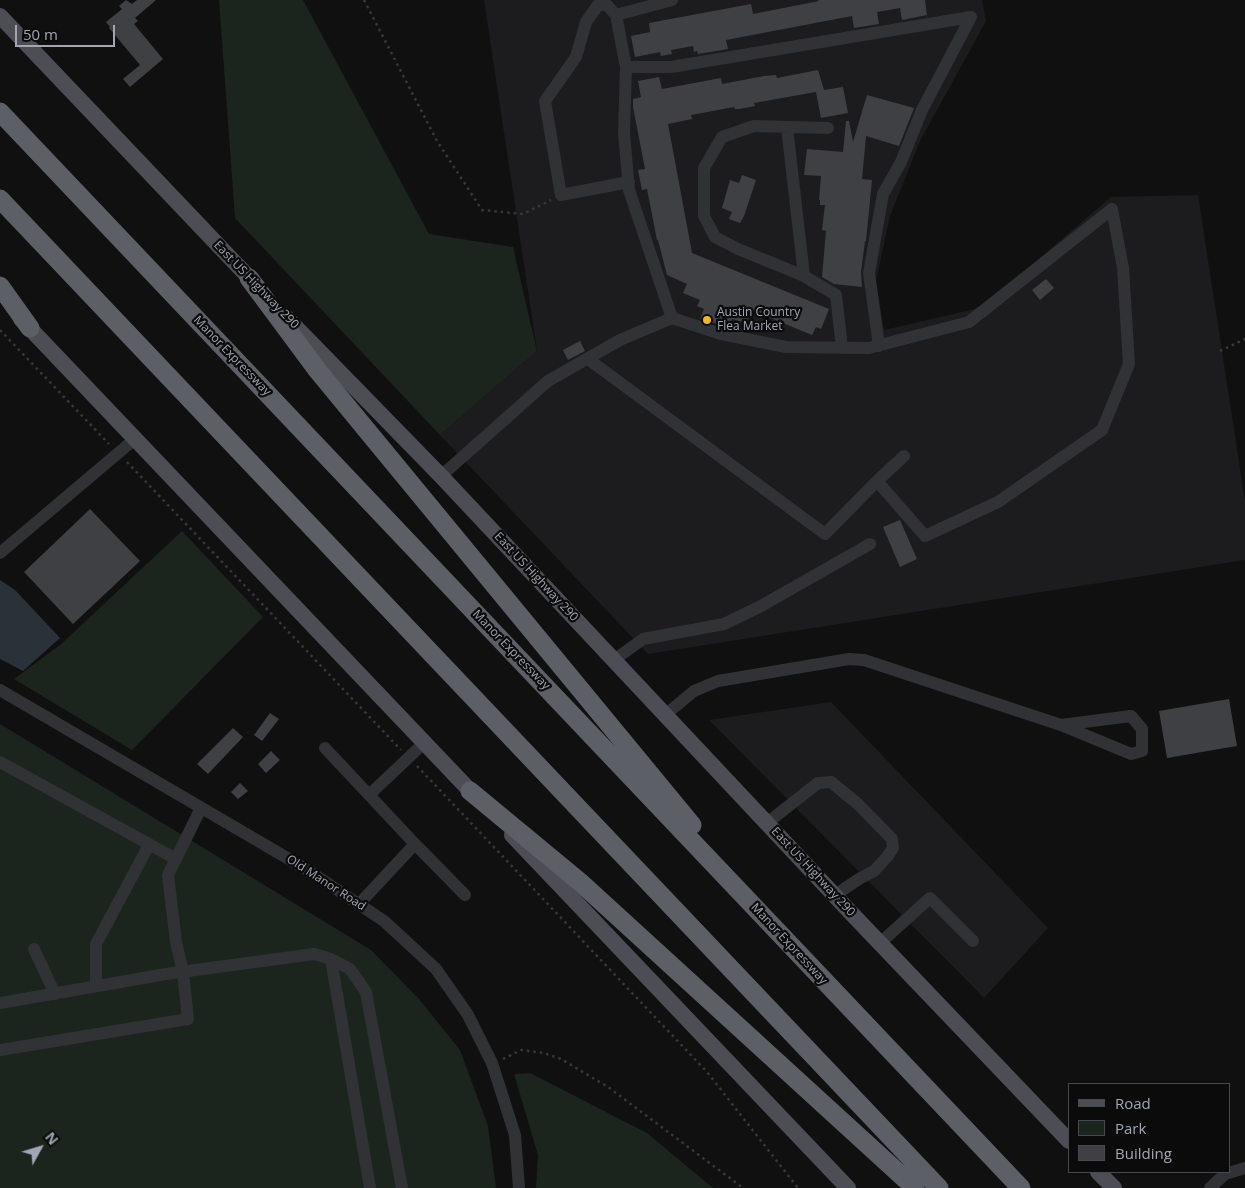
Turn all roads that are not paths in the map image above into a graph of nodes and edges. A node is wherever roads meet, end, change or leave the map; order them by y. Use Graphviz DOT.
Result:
graph roads {
  1 [pos="672,0"];
  2 [pos="649,3"];
  3 [pos="616,15"];
  4 [pos="0,16"];
  5 [pos="626,67"];
  6 [pos="0,112"];
  7 [pos="787,126"];
  8 [pos="828,128"];
  9 [pos="629,182"];
  10 [pos="0,199"];
  11 [pos="804,276"];
  12 [pos="249,278"];
  13 [pos="0,286"];
  14 [pos="0,298"];
  15 [pos="672,318"];
  16 [pos="30,328"];
  17 [pos="879,346"];
  18 [pos="842,348"];
  19 [pos="588,359"];
  20 [pos="136,438"];
  21 [pos="904,456"];
  22 [pos="441,476"];
  23 [pos="877,481"];
  24 [pos="870,544"];
  25 [pos="0,553"];
  26 [pos="614,660"];
  27 [pos="0,690"];
  28 [pos="665,714"];
  29 [pos="1061,725"];
  30 [pos="424,743"];
  31 [pos="325,748"];
  32 [pos="0,762"];
  33 [pos="470,791"];
  34 [pos="369,796"];
  35 [pos="201,808"];
  36 [pos="767,824"];
  37 [pos="414,844"];
  38 [pos="149,845"];
  39 [pos="176,859"];
  40 [pos="726,876"];
  41 [pos="465,895"];
  42 [pos="834,896"];
  43 [pos="359,904"];
  44 [pos="973,941"];
  45 [pos="880,943"];
  46 [pos="34,949"];
  47 [pos="331,959"];
  48 [pos="182,972"];
  49 [pos="96,986"];
  50 [pos="0,993"];
  51 [pos="55,994"];
  52 [pos="14,1001"];
  53 [pos="0,1003"];
  54 [pos="0,1050"];
  55 [pos="1068,1140"];
  56 [pos="1245,1168"];
  57 [pos="1230,1172"];
  58 [pos="1099,1173"];
  59 [pos="1228,1173"];
  60 [pos="370,1188"];
  61 [pos="402,1188"];
  62 [pos="519,1188"];
  63 [pos="848,1188"];
  64 [pos="915,1188"];
  65 [pos="939,1188"];
  66 [pos="1021,1188"];
  67 [pos="1114,1188"];
  68 [pos="1210,1188"];
  1 -- 2 [label="street"];
  2 -- 3 [label="street"];
  3 -- 5 [label="street"];
  3 -- 9 [label="street"];
  4 -- 12 [label="main road, East US Highway 290"];
  5 -- 9 [label="street"];
  5 -- 17 [label="street"];
  6 -- 40 [label="highway, Manor Expressway"];
  7 -- 8 [label="street"];
  7 -- 11 [label="street"];
  7 -- 11 [label="street"];
  9 -- 15 [label="street"];
  10 -- 65 [label="highway"];
  11 -- 18 [label="street"];
  12 -- 22 [label="main road, East US Highway 290"];
  12 -- 40 [label="highway"];
  13 -- 16 [label="highway"];
  14 -- 16 [label="main road"];
  15 -- 18 [label="street"];
  15 -- 19 [label="street"];
  16 -- 20 [label="main road"];
  17 -- 18 [label="street"];
  17 -- 23 [label="street"];
  19 -- 22 [label="street"];
  19 -- 23 [label="street"];
  20 -- 25 [label="street"];
  20 -- 30 [label="main road"];
  21 -- 23 [label="street"];
  22 -- 26 [label="main road, East US Highway 290"];
  24 -- 26 [label="street"];
  26 -- 28 [label="main road, East US Highway 290"];
  27 -- 35 [label="street, Old Manor Road"];
  28 -- 29 [label="street"];
  28 -- 36 [label="main road, East US Highway 290"];
  29 -- 29 [label="street"];
  30 -- 33 [label="main road"];
  30 -- 34 [label="street"];
  31 -- 34 [label="street"];
  32 -- 38 [label="street"];
  33 -- 63 [label="main road"];
  33 -- 64 [label="highway"];
  34 -- 37 [label="street"];
  35 -- 39 [label="street"];
  35 -- 43 [label="street, Old Manor Road"];
  36 -- 42 [label="main road, East US Highway 290"];
  36 -- 42 [label="street"];
  37 -- 41 [label="street"];
  37 -- 43 [label="street"];
  38 -- 39 [label="street"];
  38 -- 49 [label="street"];
  39 -- 48 [label="street"];
  40 -- 66 [label="highway, Manor Expressway"];
  42 -- 45 [label="main road, East US Highway 290"];
  43 -- 62 [label="street, Old Manor Road"];
  44 -- 45 [label="street"];
  45 -- 55 [label="main road, East US Highway 290"];
  46 -- 51 [label="street"];
  47 -- 48 [label="street"];
  47 -- 60 [label="street"];
  47 -- 61 [label="street"];
  48 -- 49 [label="street"];
  48 -- 54 [label="street"];
  49 -- 51 [label="street"];
  50 -- 52 [label="street"];
  51 -- 52 [label="street"];
  52 -- 53 [label="street"];
  56 -- 57 [label="street"];
  58 -- 67 [label="main road"];
  59 -- 68 [label="street"];
}
